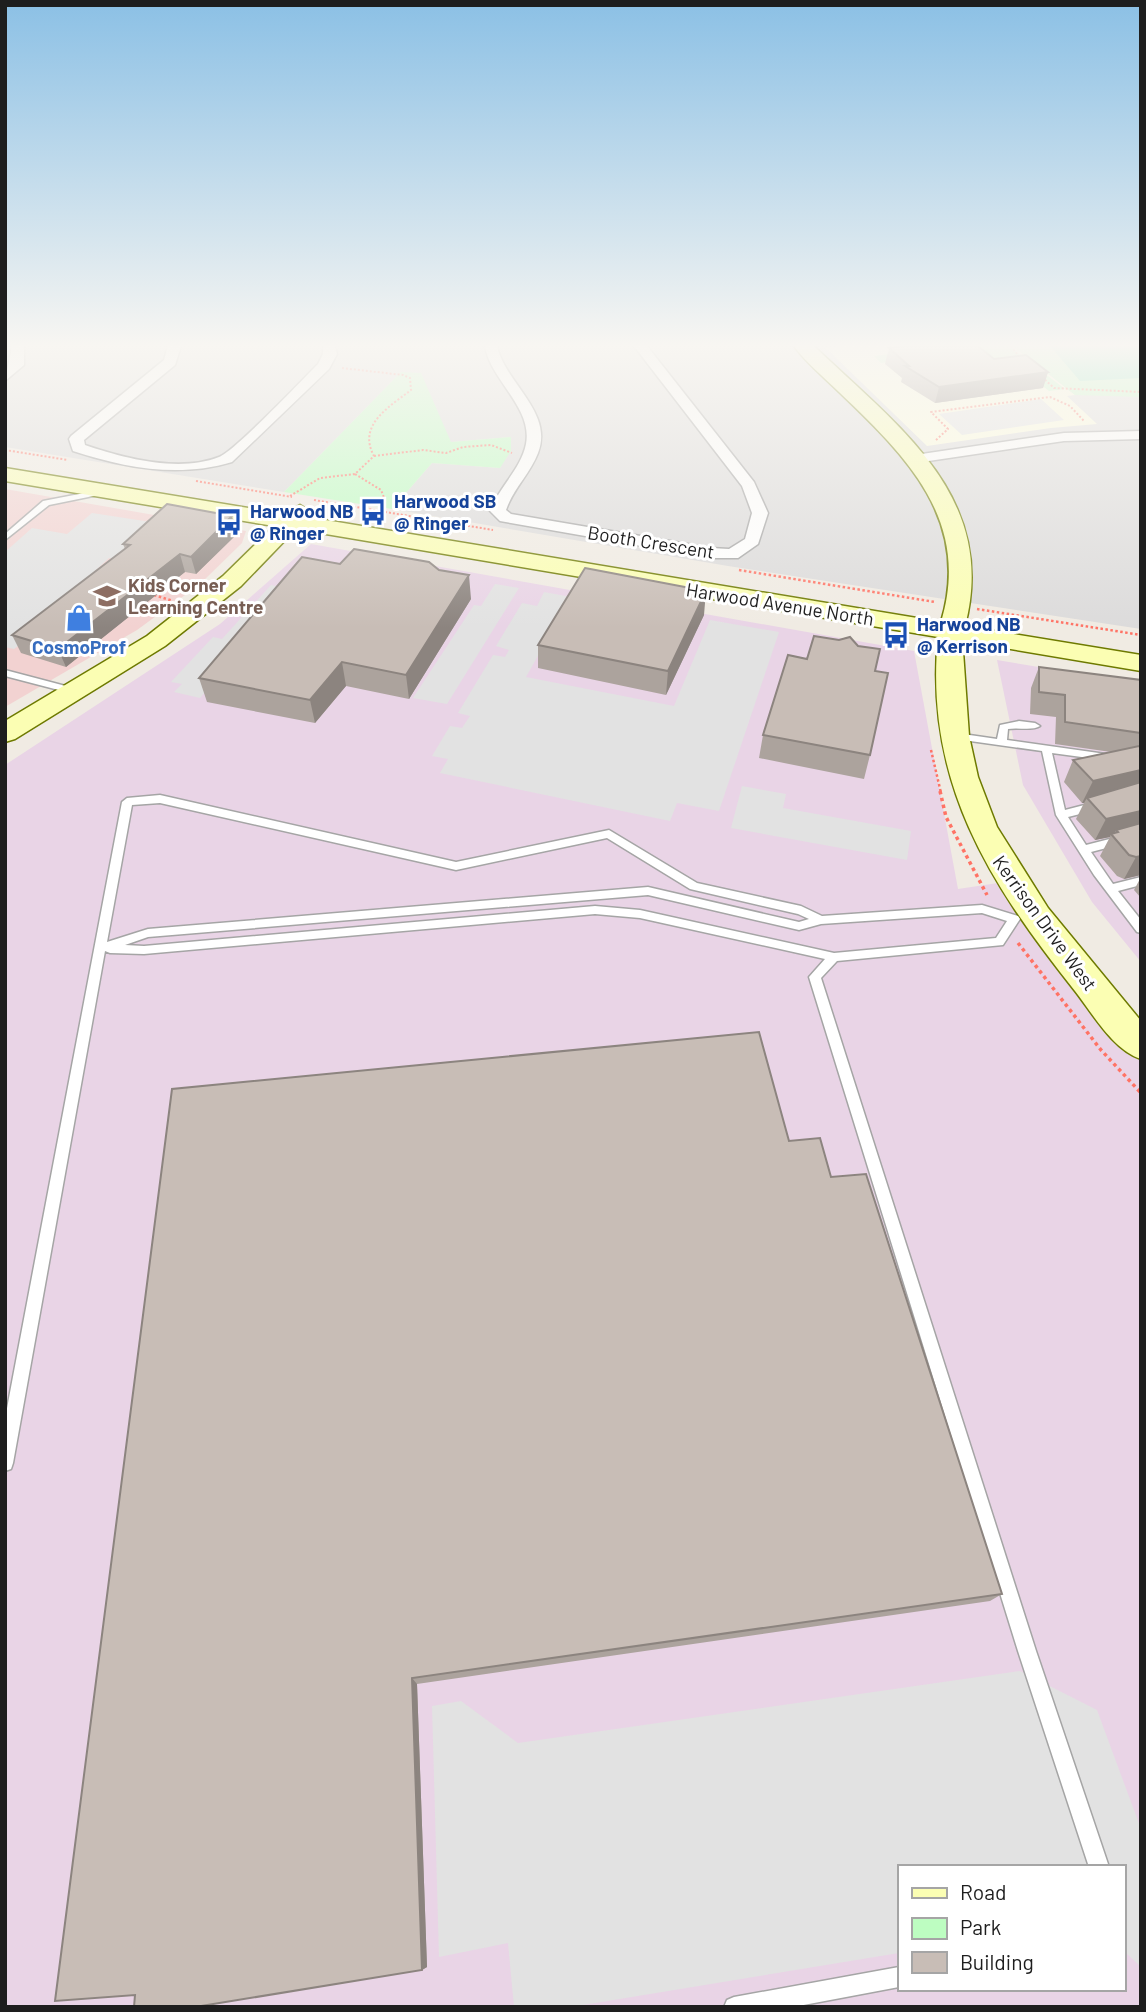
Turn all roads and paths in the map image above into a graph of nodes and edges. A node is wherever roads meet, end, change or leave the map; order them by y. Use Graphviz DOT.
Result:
graph roads {
  1 [pos="76,440"];
  2 [pos="247,440"];
  3 [pos="368,440"];
  4 [pos="533,440"];
  5 [pos="714,440"];
  6 [pos="896,440"];
  7 [pos="1044,440"];
  8 [pos="5,450"];
  9 [pos="514,454"];
  10 [pos="374,457"];
  11 [pos="5,458"];
  12 [pos="915,459"];
  13 [pos="80,462"];
  14 [pos="5,474"];
  15 [pos="355,474"];
  16 [pos="190,480"];
  17 [pos="46,492"];
  18 [pos="295,509"];
  19 [pos="378,515"];
  20 [pos="504,532"];
  21 [pos="5,538"];
  22 [pos="731,569"];
  23 [pos="144,592"];
  24 [pos="180,603"];
  25 [pos="927,605"];
  26 [pos="984,615"];
  27 [pos="955,618"];
  28 [pos="1141,635"];
  29 [pos="1141,643"];
  30 [pos="1141,663"];
  31 [pos="5,673"];
  32 [pos="74,691"];
  33 [pos="1035,726"];
  34 [pos="5,733"];
  35 [pos="956,736"];
  36 [pos="1002,741"];
  37 [pos="1046,748"];
  38 [pos="1141,762"];
  39 [pos="1114,801"];
  40 [pos="1061,815"];
  41 [pos="1141,835"];
  42 [pos="1083,850"];
  43 [pos="1141,881"];
  44 [pos="1110,889"];
  45 [pos="821,920"];
  46 [pos="1140,927"];
  47 [pos="99,949"];
  48 [pos="834,957"];
  49 [pos="1141,1045"];
  50 [pos="5,1463"];
  51 [pos="1098,1865"];
  52 [pos="898,1977"];
  53 [pos="734,2007"];
  1 -- 2 [label="street"];
  3 -- 10 [label="path"];
  4 -- 5 [label="street, Booth Crescent"];
  6 -- 12 [label="main road, Kerrison Drive West"];
  7 -- 12 [label="street"];
  8 -- 13 [label="path"];
  9 -- 10 [label="path"];
  10 -- 15 [label="path"];
  11 -- 18 [label="main road, Harwood Avenue North"];
  12 -- 27 [label="main road, Kerrison Drive West"];
  14 -- 17 [label="main road, Harwood Avenue North"];
  15 -- 18 [label="path"];
  15 -- 19 [label="path"];
  16 -- 18 [label="path"];
  17 -- 18 [label="main road, Harwood Avenue North"];
  17 -- 21 [label="lane"];
  18 -- 19 [label="main road, Harwood Avenue North"];
  18 -- 19 [label="path"];
  18 -- 27 [label="main road, Harwood Avenue North"];
  18 -- 32 [label="main road"];
  19 -- 20 [label="path"];
  19 -- 25 [label="main road, Harwood Avenue North"];
  22 -- 25 [label="path"];
  23 -- 24 [label="path"];
  25 -- 27 [label="main road, Harwood Avenue North"];
  25 -- 27 [label="path"];
  26 -- 27 [label="main road, Harwood Avenue North"];
  26 -- 27 [label="path"];
  26 -- 28 [label="path"];
  26 -- 29 [label="main road, Harwood Avenue North"];
  27 -- 30 [label="main road, Harwood Avenue North"];
  27 -- 35 [label="main road, Kerrison Drive West"];
  31 -- 32 [label="lane"];
  32 -- 34 [label="main road"];
  33 -- 36 [label="lane"];
  35 -- 36 [label="lane"];
  35 -- 49 [label="main road, Kerrison Drive West"];
  36 -- 37 [label="lane"];
  37 -- 38 [label="lane"];
  37 -- 40 [label="lane"];
  39 -- 40 [label="lane"];
  40 -- 42 [label="lane"];
  41 -- 42 [label="lane"];
  42 -- 44 [label="lane"];
  43 -- 44 [label="lane"];
  44 -- 46 [label="lane"];
  45 -- 47 [label="lane"];
  45 -- 47 [label="lane"];
  45 -- 48 [label="lane"];
  47 -- 48 [label="lane"];
  47 -- 50 [label="lane"];
  48 -- 51 [label="lane"];
  52 -- 53 [label="lane"];
}
